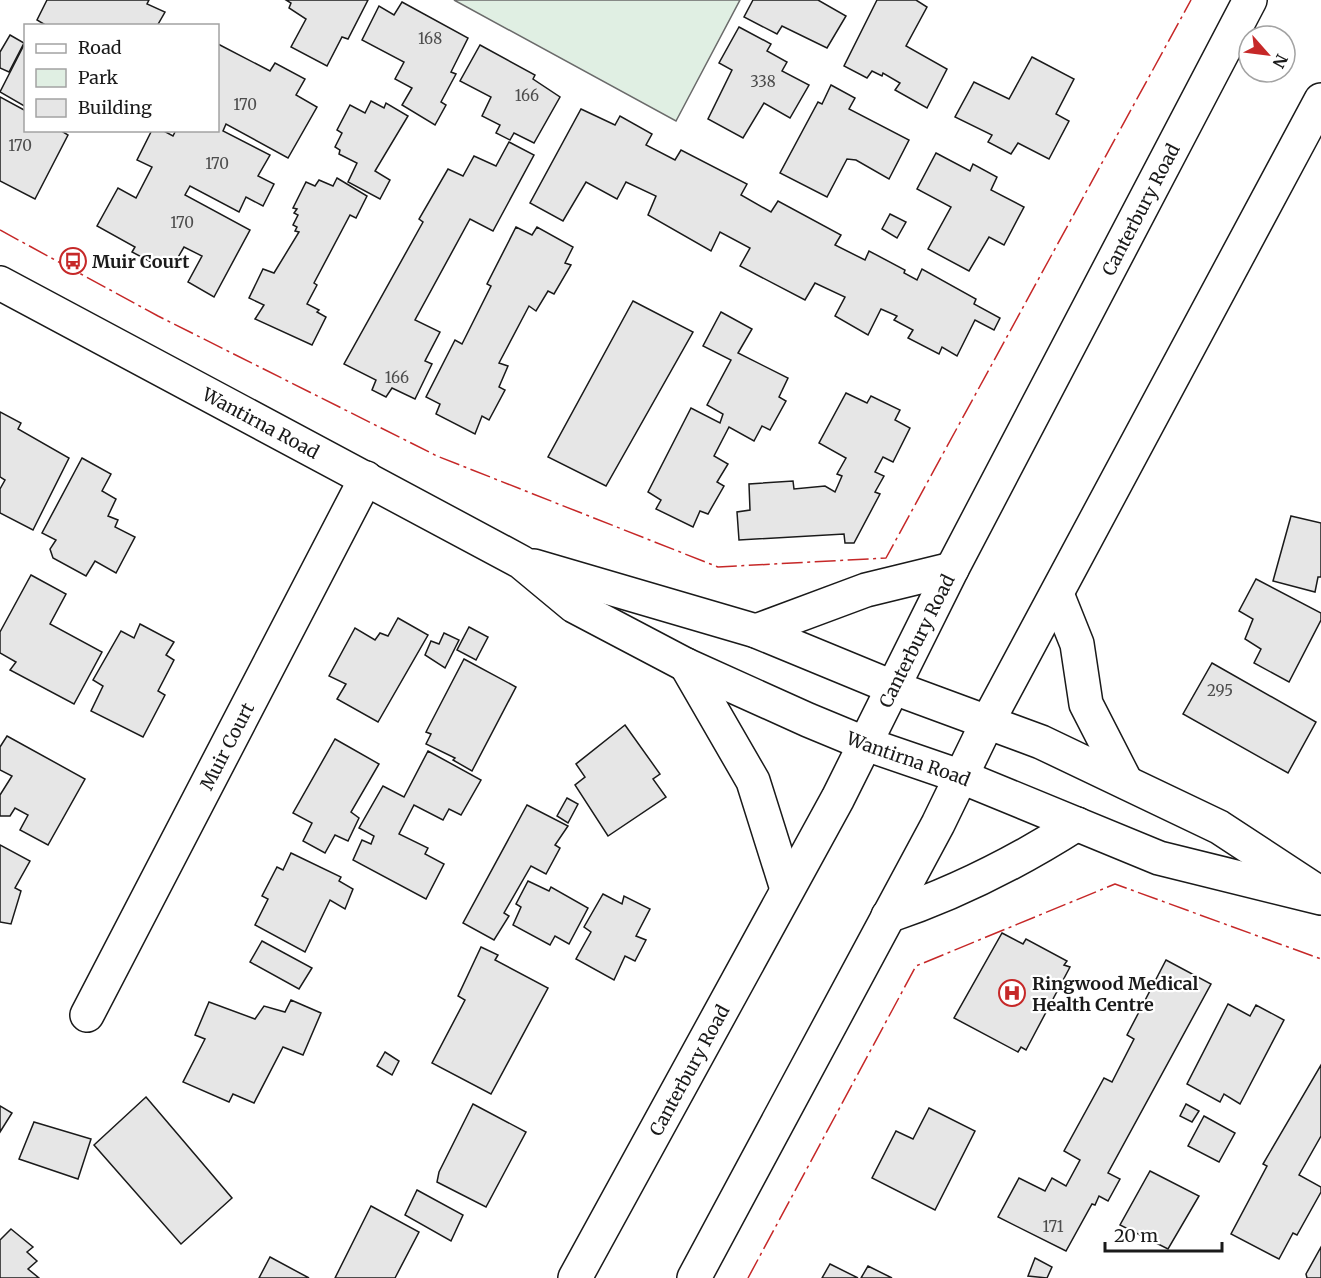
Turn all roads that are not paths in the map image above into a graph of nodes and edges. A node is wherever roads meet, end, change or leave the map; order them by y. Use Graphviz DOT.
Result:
graph roads {
  1 [pos="1250,0"];
  2 [pos="1321,100"];
  3 [pos="0,283"];
  4 [pos="366,478"];
  5 [pos="521,562"];
  6 [pos="952,569"];
  7 [pos="1057,594"];
  8 [pos="756,631"];
  9 [pos="686,665"];
  10 [pos="892,687"];
  11 [pos="987,723"];
  12 [pos="866,744"];
  13 [pos="962,777"];
  14 [pos="1126,782"];
  15 [pos="1077,824"];
  16 [pos="787,889"];
  17 [pos="1321,896"];
  18 [pos="888,916"];
  19 [pos="87,1015"];
  20 [pos="575,1278"];
  21 [pos="694,1278"];
  1 -- 6 [label="main road, Canterbury Road"];
  2 -- 7 [label="main road"];
  3 -- 4 [label="main road, Wantirna Road"];
  4 -- 5 [label="main road, Wantirna Road"];
  4 -- 19 [label="main road, Muir Court"];
  5 -- 8 [label="main road, Wantirna Road"];
  5 -- 9 [label="main road, Wantirna Road"];
  6 -- 8 [label="main road"];
  6 -- 10 [label="main road, Canterbury Road"];
  7 -- 11 [label="main road"];
  7 -- 14 [label="main road"];
  8 -- 10 [label="main road, Wantirna Road"];
  9 -- 12 [label="main road, Wantirna Road"];
  9 -- 16 [label="main road"];
  10 -- 11 [label="main road, Wantirna Road"];
  10 -- 12 [label="main road, Canterbury Road"];
  11 -- 13 [label="main road"];
  11 -- 14 [label="main road, Wantirna Road"];
  12 -- 13 [label="main road, Wantirna Road"];
  12 -- 16 [label="main road, Canterbury Road"];
  13 -- 15 [label="main road, Wantirna Road"];
  13 -- 18 [label="main road"];
  14 -- 17 [label="main road, Wantirna Road"];
  15 -- 17 [label="main road, Wantirna Road"];
  15 -- 18 [label="main road"];
  16 -- 20 [label="main road, Canterbury Road"];
  18 -- 21 [label="main road"];
}
